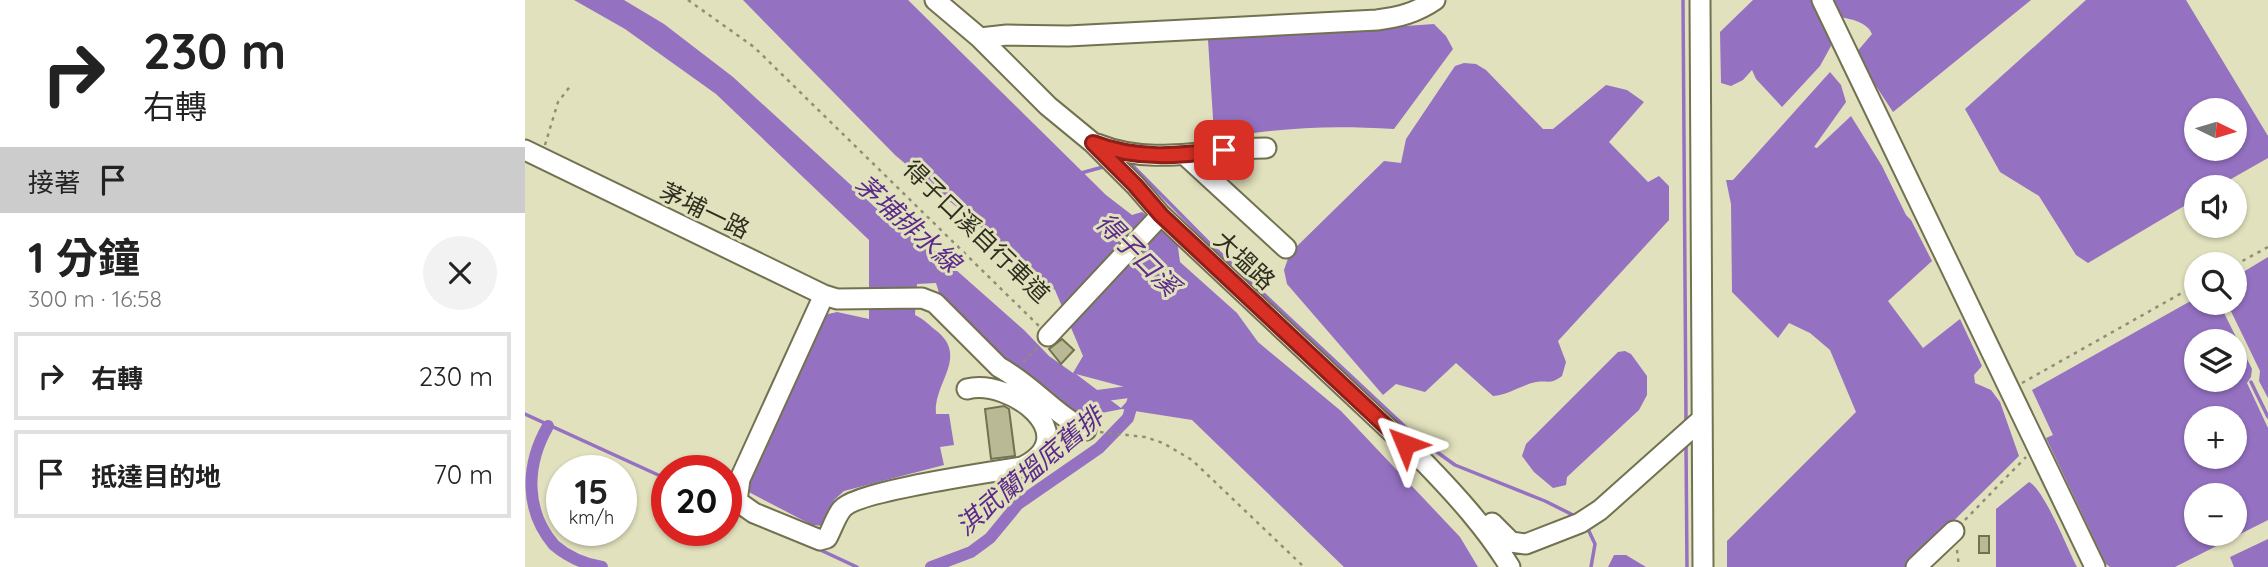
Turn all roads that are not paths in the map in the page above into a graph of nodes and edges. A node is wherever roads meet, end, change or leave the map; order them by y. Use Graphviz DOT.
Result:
graph roads {
  1 [pos="935,0"];
  2 [pos="1435,0"];
  3 [pos="1700,0"];
  4 [pos="1822,0"];
  5 [pos="980,38"];
  6 [pos="1093,143"];
  7 [pos="1266,148"];
  8 [pos="531,153"];
  9 [pos="1186,156"];
  10 [pos="1161,215"];
  11 [pos="1286,248"];
  12 [pos="824,295"];
  13 [pos="1048,337"];
  14 [pos="967,389"];
  15 [pos="1702,419"];
  16 [pos="1086,430"];
  17 [pos="1465,506"];
  18 [pos="1954,531"];
  19 [pos="1510,567"];
  20 [pos="1703,567"];
  21 [pos="1916,567"];
  22 [pos="2095,567"];
  1 -- 5 [label="street, 大塭路"];
  2 -- 5 [label="street"];
  3 -- 15 [label="street"];
  4 -- 22 [label="street"];
  5 -- 6 [label="street, 大塭路"];
  6 -- 9 [label="street"];
  6 -- 10 [label="street, 大塭路"];
  7 -- 9 [label="street"];
  8 -- 12 [label="street, 茅埔一路"];
  9 -- 11 [label="street"];
  10 -- 13 [label="street"];
  10 -- 17 [label="street, 大塭路"];
  12 -- 14 [label="street"];
  12 -- 16 [label="street, 茅埔一路"];
  15 -- 17 [label="street"];
  15 -- 20 [label="street"];
  17 -- 19 [label="street, 大塭路"];
  18 -- 21 [label="street"];
}
